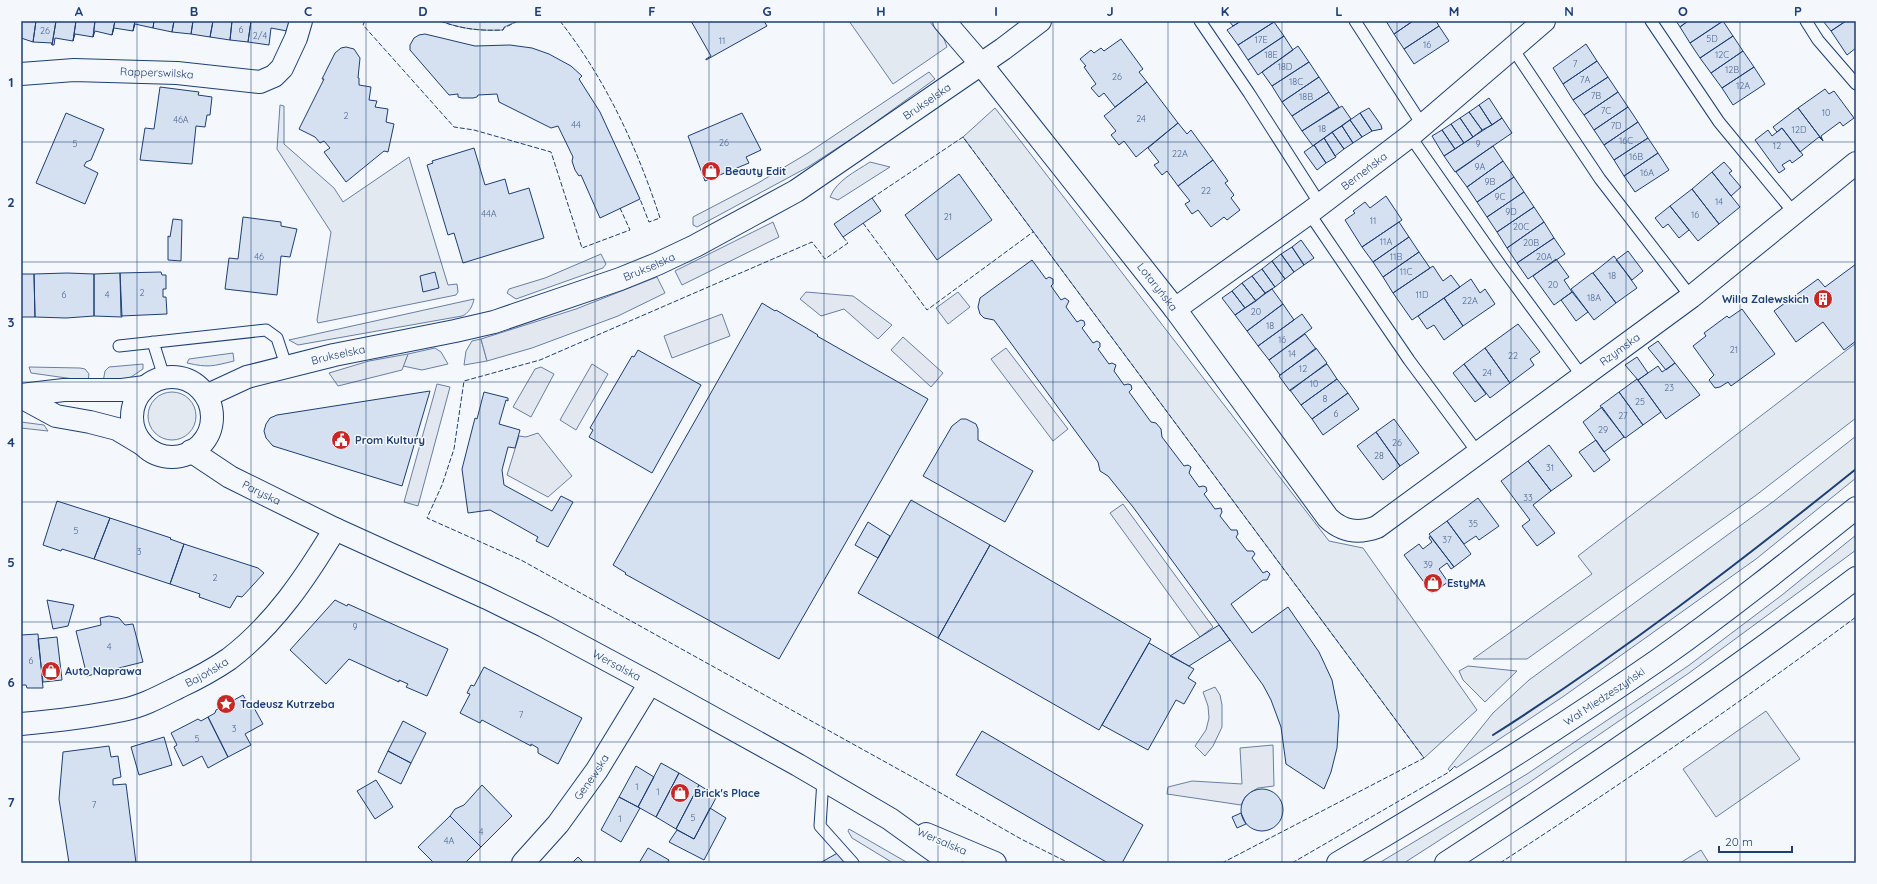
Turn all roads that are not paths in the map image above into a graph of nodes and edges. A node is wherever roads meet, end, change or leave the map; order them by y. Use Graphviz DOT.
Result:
graph roads {
  1 [pos="301,21"];
  2 [pos="944,21"];
  3 [pos="1040,21"];
  4 [pos="1200,21"];
  5 [pos="1355,21"];
  6 [pos="1544,21"];
  7 [pos="1651,21"];
  8 [pos="1806,21"];
  9 [pos="1513,49"];
  10 [pos="981,64"];
  11 [pos="21,74"];
  12 [pos="1856,84"];
  13 [pos="1416,131"];
  14 [pos="1856,163"];
  15 [pos="1314,209"];
  16 [pos="1795,214"];
  17 [pos="1691,297"];
  18 [pos="1175,309"];
  19 [pos="153,342"];
  20 [pos="119,346"];
  21 [pos="287,368"];
  22 [pos="1582,376"];
  23 [pos="164,377"];
  24 [pos="145,387"];
  25 [pos="21,396"];
  26 [pos="206,396"];
  27 [pos="142,444"];
  28 [pos="191,451"];
  29 [pos="1478,453"];
  30 [pos="1856,508"];
  31 [pos="1377,527"];
  32 [pos="336,529"];
  33 [pos="1856,578"];
  34 [pos="650,683"];
  35 [pos="21,724"];
  36 [pos="823,780"];
  37 [pos="890,819"];
  38 [pos="986,861"];
  39 [pos="523,863"];
  40 [pos="853,863"];
  41 [pos="951,863"];
  42 [pos="1338,863"];
  43 [pos="1446,863"];
  1 -- 11 [label="street, Rapperswilska"];
  2 -- 10 [label="street, Lotaryńska"];
  3 -- 10 [label="street, Brukselska"];
  4 -- 15 [label="lane"];
  5 -- 13 [label="lane"];
  6 -- 9 [label="street, Berneńska"];
  7 -- 16 [label="lane"];
  8 -- 12 [label="lane"];
  9 -- 13 [label="street, Berneńska"];
  9 -- 17 [label="lane"];
  10 -- 18 [label="street, Lotaryńska"];
  10 -- 21 [label="street, Brukselska"];
  13 -- 15 [label="street, Berneńska"];
  13 -- 22 [label="lane"];
  14 -- 16 [label="street, Rzymska"];
  15 -- 18 [label="street, Berneńska"];
  15 -- 29 [label="lane"];
  16 -- 17 [label="street, Rzymska"];
  17 -- 22 [label="street, Rzymska"];
  18 -- 31 [label="street, Lotaryńska"];
  19 -- 20 [label="lane"];
  19 -- 21 [label="lane"];
  19 -- 23 [label="lane"];
  21 -- 26 [label="street, Brukselska"];
  22 -- 29 [label="street, Rzymska"];
  23 -- 24 [label="street"];
  23 -- 26 [label="street"];
  24 -- 25 [label="street"];
  24 -- 27 [label="street"];
  25 -- 27 [label="street"];
  26 -- 28 [label="street"];
  27 -- 28 [label="street"];
  28 -- 32 [label="street, Paryska"];
  29 -- 31 [label="street, Rzymska"];
  30 -- 42 [label="street, Wał Miedzeszyński"];
  32 -- 34 [label="street, Wersalska"];
  32 -- 35 [label="street, Bajońska"];
  33 -- 43 [label="street"];
  34 -- 36 [label="street, Wersalska"];
  34 -- 39 [label="street, Genewska"];
  36 -- 37 [label="street, Wersalska"];
  36 -- 40 [label="lane"];
  37 -- 38 [label="street, Wersalska"];
  37 -- 41 [label="street, Wersalska"];
}
